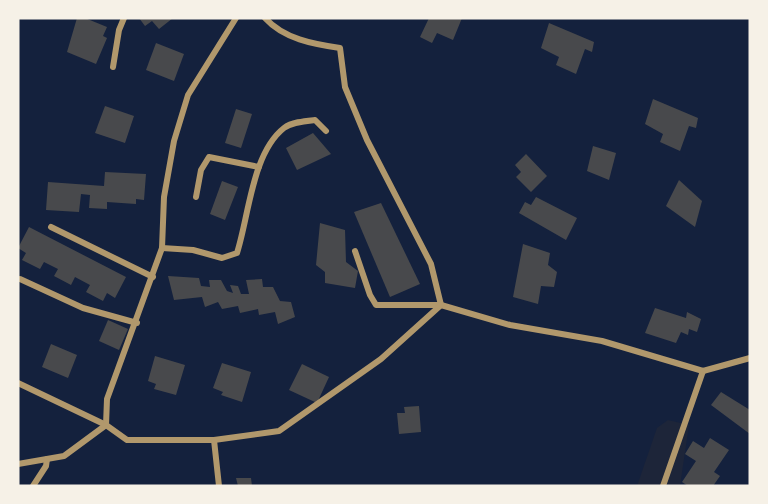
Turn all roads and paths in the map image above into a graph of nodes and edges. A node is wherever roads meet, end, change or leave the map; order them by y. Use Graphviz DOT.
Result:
graph roads {
  1 [pos="124,18"];
  2 [pos="236,18"];
  3 [pos="265,18"];
  4 [pos="112,67"];
  5 [pos="326,131"];
  6 [pos="259,167"];
  7 [pos="196,197"];
  8 [pos="51,227"];
  9 [pos="162,248"];
  10 [pos="355,251"];
  11 [pos="153,277"];
  12 [pos="20,279"];
  13 [pos="441,305"];
  14 [pos="137,323"];
  15 [pos="750,358"];
  16 [pos="703,371"];
  17 [pos="18,383"];
  18 [pos="106,425"];
  19 [pos="214,440"];
  20 [pos="47,459"];
  21 [pos="18,464"];
  22 [pos="33,486"];
  23 [pos="219,486"];
  24 [pos="663,486"];
  1 -- 4 [label="street"];
  2 -- 9 [label="street"];
  3 -- 13 [label="street"];
  5 -- 6 [label="street"];
  6 -- 7 [label="street"];
  6 -- 9 [label="street"];
  8 -- 11 [label="street"];
  9 -- 11 [label="street"];
  10 -- 13 [label="street"];
  11 -- 14 [label="street"];
  12 -- 14 [label="street"];
  13 -- 16 [label="street"];
  13 -- 19 [label="street"];
  14 -- 18 [label="street"];
  15 -- 16 [label="street"];
  16 -- 24 [label="street"];
  17 -- 18 [label="street"];
  18 -- 19 [label="street"];
  18 -- 20 [label="street"];
  19 -- 23 [label="street"];
  20 -- 21 [label="street"];
  20 -- 22 [label="street"];
}
